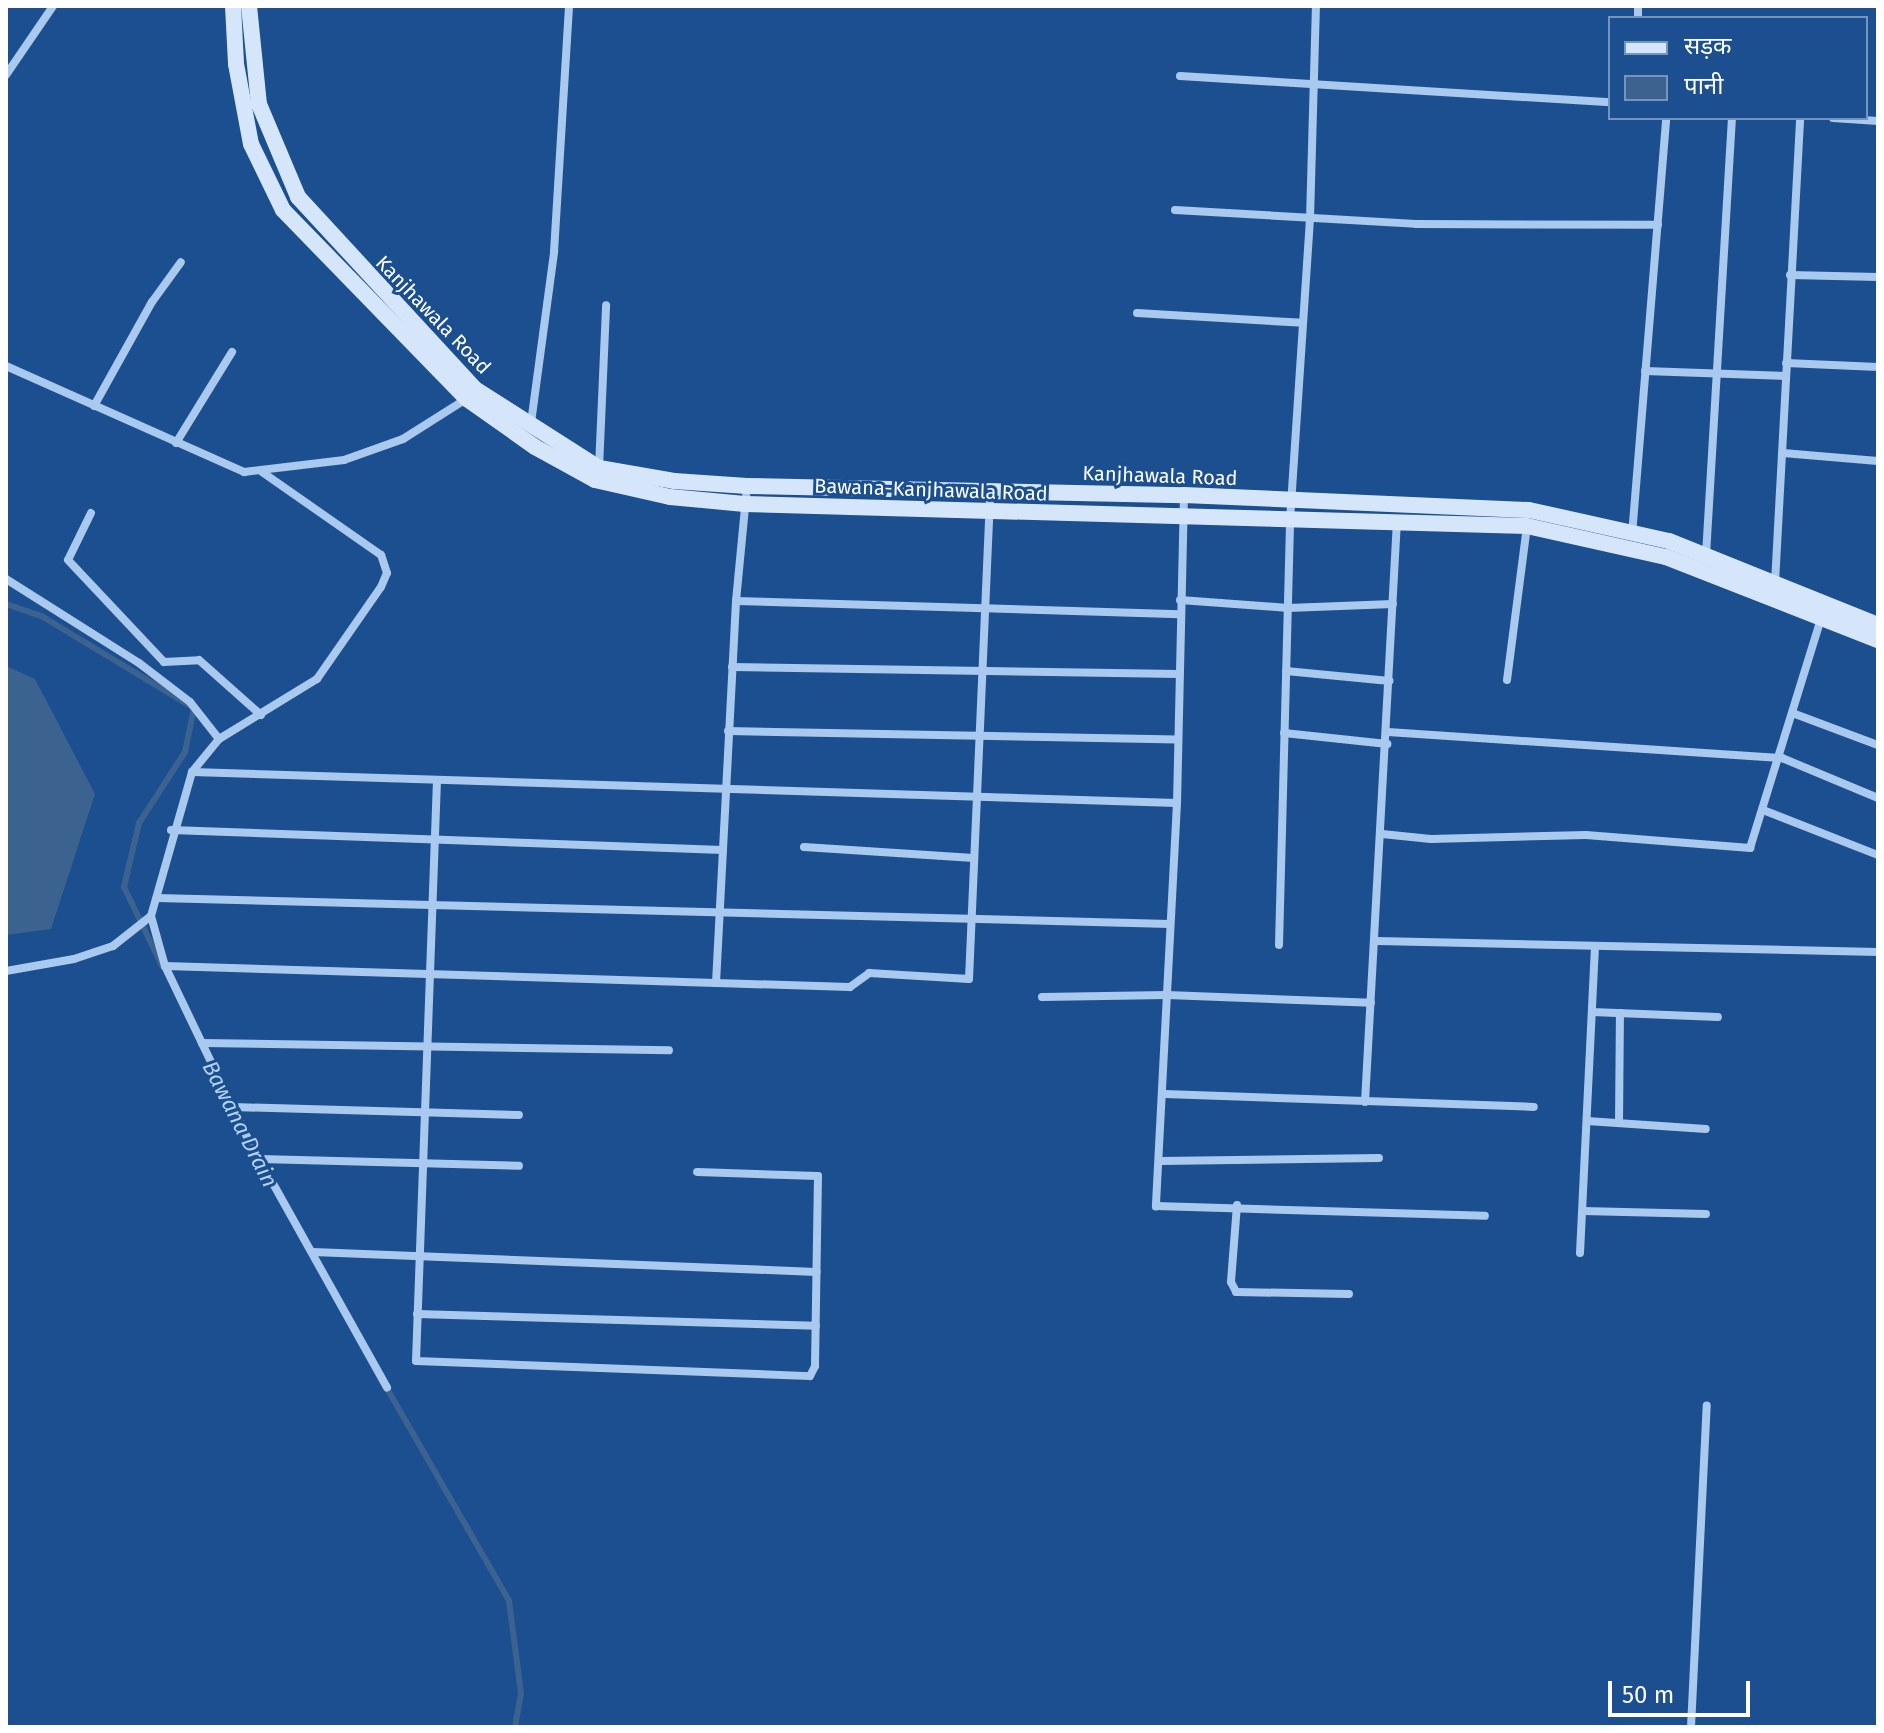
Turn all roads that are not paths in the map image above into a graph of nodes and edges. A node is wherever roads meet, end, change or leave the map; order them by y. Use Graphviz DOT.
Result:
graph roads {
  1 [pos="53,6"];
  2 [pos="233,6"];
  3 [pos="249,6"];
  4 [pos="569,6"];
  5 [pos="1316,6"];
  6 [pos="242,42"];
  7 [pos="6,75"];
  8 [pos="1180,76"];
  9 [pos="1313,88"];
  10 [pos="1608,102"];
  11 [pos="1666,120"];
  12 [pos="1732,120"];
  13 [pos="1800,120"];
  14 [pos="1175,210"];
  15 [pos="1310,219"];
  16 [pos="1658,225"];
  17 [pos="181,262"];
  18 [pos="1790,275"];
  19 [pos="1878,277"];
  20 [pos="606,305"];
  21 [pos="1137,313"];
  22 [pos="1303,323"];
  23 [pos="232,352"];
  24 [pos="1786,363"];
  25 [pos="6,366"];
  26 [pos="1878,367"];
  27 [pos="1645,371"];
  28 [pos="1716,374"];
  29 [pos="1786,376"];
  30 [pos="471,394"];
  31 [pos="94,406"];
  32 [pos="528,434"];
  33 [pos="176,443"];
  34 [pos="1783,453"];
  35 [pos="1878,461"];
  36 [pos="262,472"];
  37 [pos="597,474"];
  38 [pos="747,486"];
  39 [pos="990,492"];
  40 [pos="1184,495"];
  41 [pos="1291,500"];
  42 [pos="745,504"];
  43 [pos="1398,504"];
  44 [pos="91,513"];
  45 [pos="989,513"];
  46 [pos="1449,514"];
  47 [pos="1183,515"];
  48 [pos="1528,518"];
  49 [pos="1290,520"];
  50 [pos="1397,522"];
  51 [pos="1634,530"];
  52 [pos="1629,547"];
  53 [pos="1706,556"];
  54 [pos="6,579"];
  55 [pos="1775,584"];
  56 [pos="1180,600"];
  57 [pos="736,601"];
  58 [pos="1393,604"];
  59 [pos="1288,608"];
  60 [pos="983,609"];
  61 [pos="1824,612"];
  62 [pos="1180,614"];
  63 [pos="1878,625"];
  64 [pos="1878,640"];
  65 [pos="732,667"];
  66 [pos="1286,671"];
  67 [pos="979,674"];
  68 [pos="1179,674"];
  69 [pos="1507,680"];
  70 [pos="1390,681"];
  71 [pos="1795,714"];
  72 [pos="261,715"];
  73 [pos="728,731"];
  74 [pos="1388,732"];
  75 [pos="1284,733"];
  76 [pos="219,739"];
  77 [pos="977,740"];
  78 [pos="1177,740"];
  79 [pos="1387,744"];
  80 [pos="1878,745"];
  81 [pos="1782,758"];
  82 [pos="192,772"];
  83 [pos="437,780"];
  84 [pos="727,790"];
  85 [pos="1878,798"];
  86 [pos="974,799"];
  87 [pos="1177,803"];
  88 [pos="1763,810"];
  89 [pos="171,830"];
  90 [pos="1382,834"];
  91 [pos="435,840"];
  92 [pos="804,847"];
  93 [pos="723,850"];
  94 [pos="1878,855"];
  95 [pos="974,858"];
  96 [pos="157,898"];
  97 [pos="432,906"];
  98 [pos="719,914"];
  99 [pos="148,918"];
  100 [pos="974,922"];
  101 [pos="1170,924"];
  102 [pos="1377,941"];
  103 [pos="1279,945"];
  104 [pos="1595,946"];
  105 [pos="1878,952"];
  106 [pos="165,966"];
  107 [pos="6,971"];
  108 [pos="430,974"];
  109 [pos="716,983"];
  110 [pos="1167,995"];
  111 [pos="1042,997"];
  112 [pos="1371,1003"];
  113 [pos="1592,1012"];
  114 [pos="1620,1013"];
  115 [pos="1718,1017"];
  116 [pos="202,1043"];
  117 [pos="428,1047"];
  118 [pos="669,1050"];
  119 [pos="1165,1094"];
  120 [pos="1365,1102"];
  121 [pos="233,1107"];
  122 [pos="1534,1107"];
  123 [pos="426,1112"];
  124 [pos="519,1115"];
  125 [pos="1587,1121"];
  126 [pos="1619,1123"];
  127 [pos="1706,1129"];
  128 [pos="1379,1158"];
  129 [pos="260,1159"];
  130 [pos="1161,1161"];
  131 [pos="424,1164"];
  132 [pos="519,1166"];
  133 [pos="697,1172"];
  134 [pos="1237,1205"];
  135 [pos="1583,1211"];
  136 [pos="1706,1214"];
  137 [pos="1485,1216"];
  138 [pos="313,1252"];
  139 [pos="1580,1253"];
  140 [pos="420,1257"];
  141 [pos="817,1272"];
  142 [pos="1349,1294"];
  143 [pos="417,1314"];
  144 [pos="816,1326"];
  145 [pos="387,1388"];
  146 [pos="1707,1405"];
  147 [pos="1691,1727"];
  1 -- 7 [label="street"];
  2 -- 6 [label="main road, Bawana-Kanjhawala Road"];
  3 -- 6 [label="main road"];
  4 -- 32 [label="street"];
  5 -- 9 [label="street"];
  6 -- 30 [label="main road, Bawana-Kanjhawala Road"];
  8 -- 9 [label="street"];
  9 -- 10 [label="street"];
  9 -- 15 [label="street"];
  11 -- 16 [label="street"];
  12 -- 28 [label="street"];
  13 -- 18 [label="street"];
  14 -- 15 [label="street"];
  15 -- 16 [label="street"];
  15 -- 22 [label="street"];
  16 -- 27 [label="street"];
  17 -- 31 [label="street"];
  18 -- 19 [label="street"];
  18 -- 24 [label="street"];
  20 -- 37 [label="street"];
  21 -- 22 [label="street"];
  22 -- 41 [label="street"];
  23 -- 33 [label="street"];
  24 -- 26 [label="street"];
  24 -- 29 [label="street"];
  25 -- 31 [label="street"];
  27 -- 28 [label="street"];
  27 -- 51 [label="street"];
  28 -- 29 [label="street"];
  28 -- 53 [label="street"];
  29 -- 34 [label="street"];
  30 -- 32 [label="main road, Bawana-Kanjhawala Road"];
  30 -- 36 [label="street"];
  31 -- 33 [label="street"];
  32 -- 37 [label="main road, Bawana-Kanjhawala Road"];
  33 -- 36 [label="street"];
  34 -- 35 [label="street"];
  34 -- 55 [label="street"];
  36 -- 72 [label="street"];
  37 -- 38 [label="main road, Kanjhawala Road"];
  37 -- 42 [label="main road, Bawana-Kanjhawala Road"];
  38 -- 39 [label="main road, Kanjhawala Road"];
  38 -- 42 [label="street"];
  39 -- 40 [label="main road, Kanjhawala Road"];
  39 -- 45 [label="street"];
  40 -- 41 [label="main road, Kanjhawala Road"];
  40 -- 47 [label="street"];
  41 -- 43 [label="main road, Kanjhawala Road"];
  41 -- 49 [label="street"];
  42 -- 45 [label="main road, Bawana-Kanjhawala Road"];
  42 -- 57 [label="street"];
  43 -- 46 [label="main road, Kanjhawala Road"];
  43 -- 50 [label="street"];
  44 -- 72 [label="street"];
  45 -- 47 [label="main road, Bawana-Kanjhawala Road"];
  45 -- 60 [label="street"];
  46 -- 48 [label="main road, Bawana-Kanjhawala Road"];
  46 -- 50 [label="main road, Bawana-Kanjhawala Road"];
  47 -- 49 [label="main road, Bawana-Kanjhawala Road"];
  47 -- 56 [label="street"];
  48 -- 51 [label="main road"];
  48 -- 52 [label="main road, Bawana-Kanjhawala Road"];
  48 -- 69 [label="street"];
  49 -- 50 [label="main road, Bawana-Kanjhawala Road"];
  49 -- 59 [label="street"];
  50 -- 58 [label="street"];
  51 -- 52 [label="street"];
  51 -- 53 [label="main road"];
  52 -- 61 [label="main road, Bawana-Kanjhawala Road"];
  53 -- 55 [label="main road"];
  54 -- 76 [label="street"];
  55 -- 61 [label="main road"];
  56 -- 59 [label="street"];
  56 -- 62 [label="street"];
  57 -- 60 [label="street"];
  57 -- 65 [label="street"];
  58 -- 59 [label="street"];
  58 -- 70 [label="street"];
  59 -- 66 [label="street"];
  60 -- 62 [label="street"];
  60 -- 67 [label="street"];
  61 -- 63 [label="main road"];
  61 -- 64 [label="main road, Bawana-Kanjhawala Road"];
  61 -- 71 [label="street"];
  62 -- 68 [label="street"];
  65 -- 67 [label="street"];
  65 -- 73 [label="street"];
  66 -- 70 [label="street"];
  66 -- 75 [label="street"];
  67 -- 68 [label="street"];
  67 -- 77 [label="street"];
  68 -- 78 [label="street"];
  70 -- 74 [label="street"];
  71 -- 80 [label="street"];
  71 -- 81 [label="street"];
  72 -- 76 [label="street"];
  73 -- 77 [label="street"];
  73 -- 84 [label="street"];
  74 -- 79 [label="street"];
  74 -- 81 [label="street"];
  75 -- 79 [label="street"];
  75 -- 103 [label="street"];
  76 -- 82 [label="street"];
  77 -- 78 [label="street"];
  77 -- 86 [label="street"];
  78 -- 87 [label="street"];
  79 -- 90 [label="street"];
  81 -- 85 [label="street"];
  81 -- 88 [label="street"];
  82 -- 83 [label="street"];
  82 -- 89 [label="street"];
  83 -- 84 [label="street"];
  83 -- 91 [label="street"];
  84 -- 86 [label="street"];
  84 -- 93 [label="street"];
  86 -- 87 [label="street"];
  86 -- 95 [label="street"];
  87 -- 101 [label="street"];
  88 -- 90 [label="street"];
  88 -- 94 [label="street"];
  89 -- 91 [label="street"];
  89 -- 96 [label="street"];
  90 -- 102 [label="street"];
  91 -- 93 [label="street"];
  91 -- 97 [label="street"];
  92 -- 95 [label="street"];
  93 -- 98 [label="street"];
  95 -- 100 [label="street"];
  96 -- 97 [label="street"];
  96 -- 99 [label="street"];
  97 -- 98 [label="street"];
  97 -- 108 [label="street"];
  98 -- 100 [label="street"];
  98 -- 109 [label="street"];
  99 -- 106 [label="street"];
  99 -- 107 [label="street"];
  100 -- 101 [label="street"];
  100 -- 109 [label="street"];
  101 -- 110 [label="street"];
  102 -- 104 [label="street"];
  102 -- 112 [label="street"];
  104 -- 105 [label="street"];
  104 -- 113 [label="street"];
  106 -- 108 [label="street"];
  106 -- 116 [label="street"];
  108 -- 109 [label="street"];
  108 -- 117 [label="street"];
  110 -- 111 [label="street"];
  110 -- 112 [label="street"];
  110 -- 119 [label="street"];
  112 -- 120 [label="street"];
  113 -- 114 [label="street"];
  113 -- 125 [label="street"];
  114 -- 115 [label="street"];
  114 -- 126 [label="street"];
  116 -- 117 [label="street"];
  116 -- 121 [label="street"];
  117 -- 118 [label="street"];
  117 -- 123 [label="street"];
  119 -- 120 [label="street"];
  119 -- 130 [label="street"];
  120 -- 122 [label="street"];
  121 -- 123 [label="street"];
  121 -- 129 [label="street"];
  123 -- 124 [label="street"];
  123 -- 131 [label="street"];
  125 -- 126 [label="street"];
  125 -- 135 [label="street"];
  126 -- 127 [label="street"];
  128 -- 130 [label="street"];
  129 -- 131 [label="street"];
  129 -- 138 [label="street"];
  130 -- 134 [label="street"];
  131 -- 132 [label="street"];
  131 -- 140 [label="street"];
  133 -- 141 [label="street"];
  134 -- 137 [label="street"];
  134 -- 142 [label="street"];
  135 -- 136 [label="street"];
  135 -- 139 [label="street"];
  138 -- 140 [label="street"];
  138 -- 145 [label="street"];
  140 -- 141 [label="street"];
  140 -- 143 [label="street"];
  141 -- 144 [label="street"];
  143 -- 144 [label="street"];
  143 -- 144 [label="street"];
  146 -- 147 [label="street"];
}
